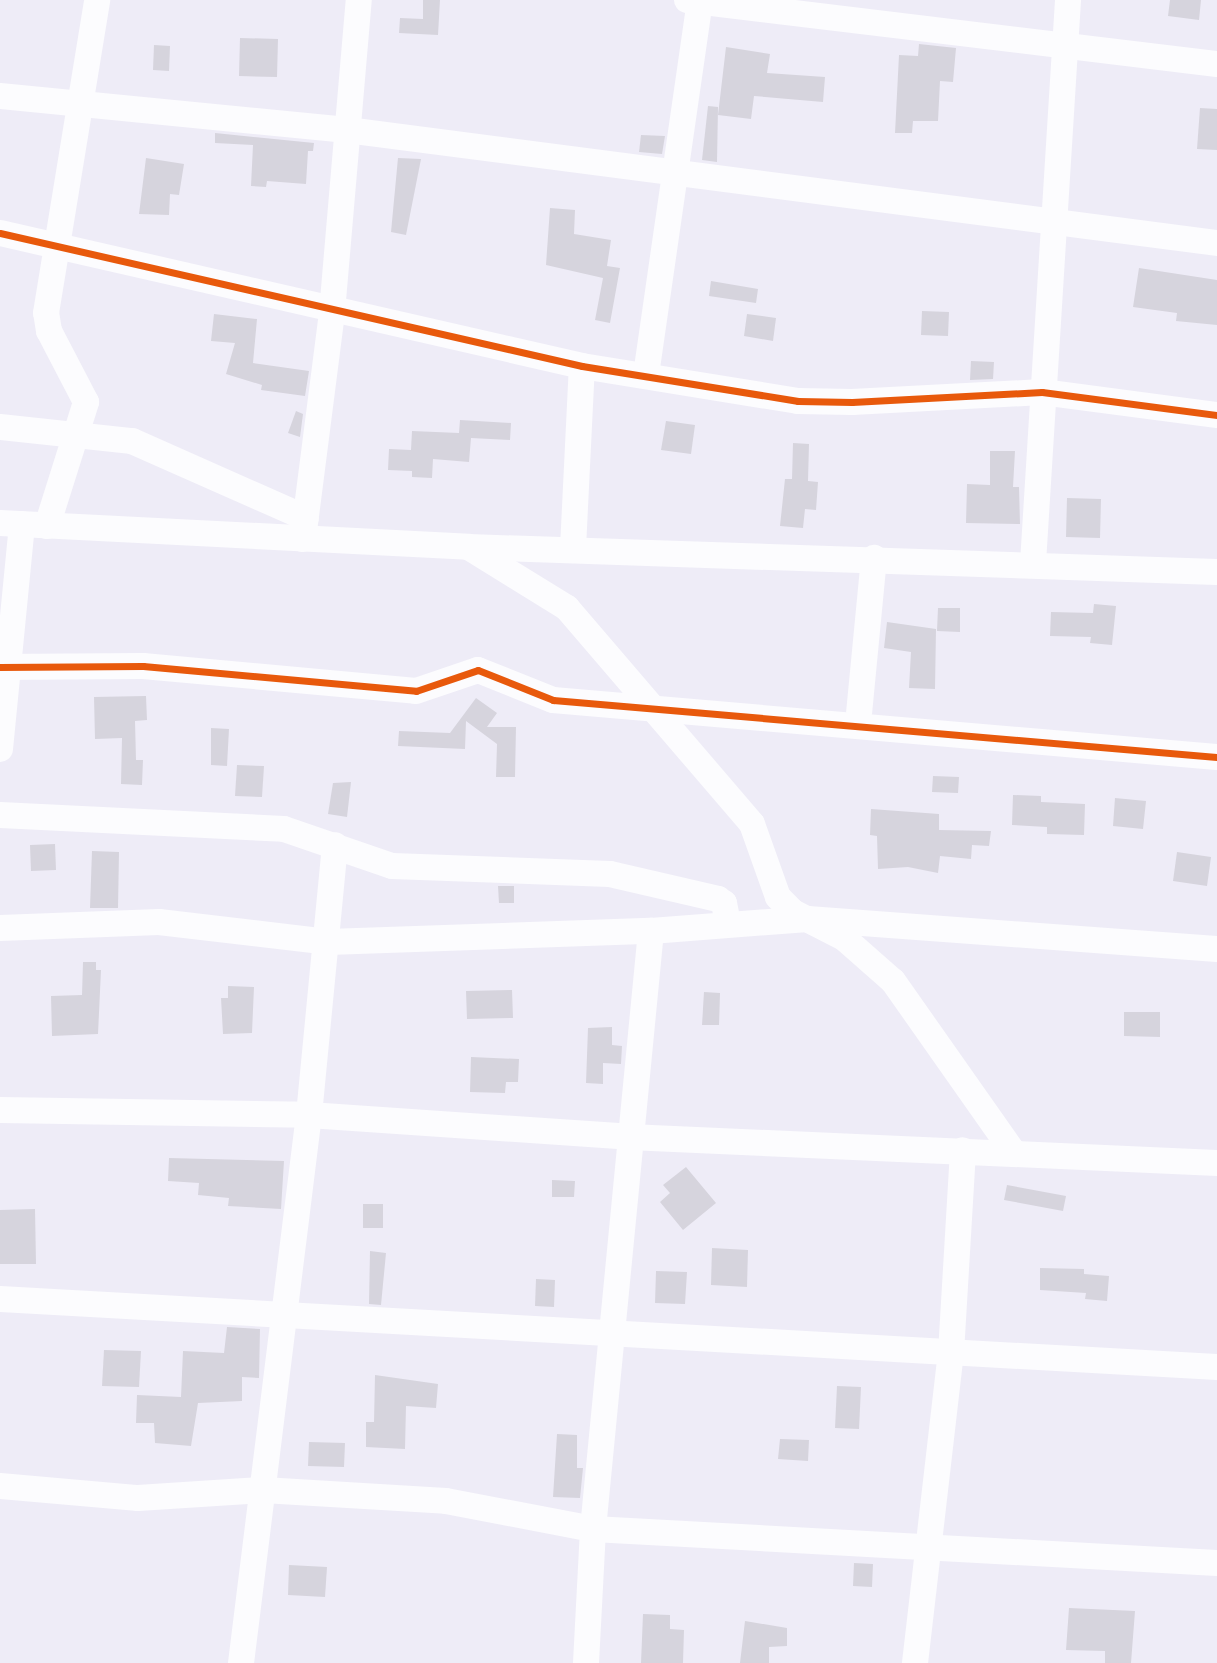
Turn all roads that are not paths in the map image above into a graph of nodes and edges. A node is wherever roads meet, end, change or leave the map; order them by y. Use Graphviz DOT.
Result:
graph roads {
  1 [pos="97,0"];
  2 [pos="359,0"];
  3 [pos="1068,0"];
  4 [pos="693,1"];
  5 [pos="1064,43"];
  6 [pos="1217,64"];
  7 [pos="0,96"];
  8 [pos="78,105"];
  9 [pos="347,130"];
  10 [pos="675,173"];
  11 [pos="1052,222"];
  12 [pos="0,233"];
  13 [pos="1217,243"];
  14 [pos="57,246"];
  15 [pos="332,312"];
  16 [pos="582,366"];
  17 [pos="646,375"];
  18 [pos="1042,392"];
  19 [pos="1217,415"];
  20 [pos="0,427"];
  21 [pos="73,436"];
  22 [pos="23,524"];
  23 [pos="304,528"];
  24 [pos="468,547"];
  25 [pos="573,548"];
  26 [pos="874,558"];
  27 [pos="1033,563"];
  28 [pos="1217,572"];
  29 [pos="6,667"];
  30 [pos="655,708"];
  31 [pos="858,724"];
  32 [pos="0,749"];
  33 [pos="1217,757"];
  34 [pos="0,815"];
  35 [pos="335,845"];
  36 [pos="808,919"];
  37 [pos="728,923"];
  38 [pos="0,928"];
  39 [pos="651,931"];
  40 [pos="328,942"];
  41 [pos="1217,949"];
  42 [pos="0,1110"];
  43 [pos="309,1115"];
  44 [pos="629,1137"];
  45 [pos="962,1150"];
  46 [pos="1014,1153"];
  47 [pos="1217,1163"];
  48 [pos="0,1299"];
  49 [pos="286,1315"];
  50 [pos="612,1333"];
  51 [pos="951,1353"];
  52 [pos="1217,1367"];
  53 [pos="0,1486"];
  54 [pos="263,1490"];
  55 [pos="593,1529"];
  56 [pos="929,1547"];
  57 [pos="1217,1563"];
  58 [pos="241,1663"];
  59 [pos="586,1663"];
  60 [pos="915,1663"];
  1 -- 8 [label="street"];
  2 -- 9 [label="street"];
  3 -- 5 [label="street"];
  4 -- 5 [label="street"];
  4 -- 10 [label="street"];
  5 -- 6 [label="street"];
  5 -- 11 [label="street"];
  7 -- 8 [label="street"];
  8 -- 9 [label="street"];
  8 -- 14 [label="street"];
  9 -- 10 [label="street"];
  9 -- 15 [label="street"];
  10 -- 11 [label="street"];
  10 -- 17 [label="street"];
  11 -- 13 [label="street"];
  11 -- 18 [label="street"];
  12 -- 14 [label="street"];
  14 -- 15 [label="street"];
  14 -- 21 [label="street"];
  15 -- 16 [label="street"];
  15 -- 23 [label="street"];
  16 -- 17 [label="street"];
  16 -- 25 [label="street"];
  17 -- 18 [label="street"];
  18 -- 19 [label="street"];
  18 -- 27 [label="street"];
  20 -- 21 [label="street"];
  21 -- 22 [label="street"];
  21 -- 23 [label="street"];
  22 -- 23 [label="street"];
  22 -- 29 [label="street"];
  23 -- 24 [label="street"];
  24 -- 25 [label="street"];
  24 -- 30 [label="street"];
  25 -- 26 [label="street"];
  26 -- 27 [label="street"];
  26 -- 31 [label="street"];
  27 -- 28 [label="street"];
  29 -- 30 [label="street"];
  29 -- 32 [label="street"];
  30 -- 31 [label="street"];
  30 -- 36 [label="street"];
  31 -- 33 [label="street"];
  34 -- 35 [label="street"];
  35 -- 37 [label="street"];
  35 -- 40 [label="street"];
  36 -- 37 [label="street"];
  36 -- 41 [label="street"];
  36 -- 46 [label="street"];
  37 -- 39 [label="street"];
  38 -- 40 [label="street"];
  39 -- 40 [label="street"];
  39 -- 44 [label="street"];
  40 -- 43 [label="street"];
  42 -- 43 [label="street"];
  43 -- 44 [label="street"];
  43 -- 49 [label="street"];
  44 -- 45 [label="street"];
  44 -- 50 [label="street"];
  45 -- 46 [label="street"];
  45 -- 51 [label="street"];
  46 -- 47 [label="street"];
  48 -- 49 [label="street"];
  49 -- 50 [label="street"];
  49 -- 54 [label="street"];
  50 -- 51 [label="street"];
  50 -- 55 [label="street"];
  51 -- 52 [label="street"];
  51 -- 56 [label="street"];
  53 -- 54 [label="street"];
  54 -- 55 [label="street"];
  54 -- 58 [label="street"];
  55 -- 56 [label="street"];
  55 -- 59 [label="street"];
  56 -- 57 [label="street"];
  56 -- 60 [label="street"];
}
